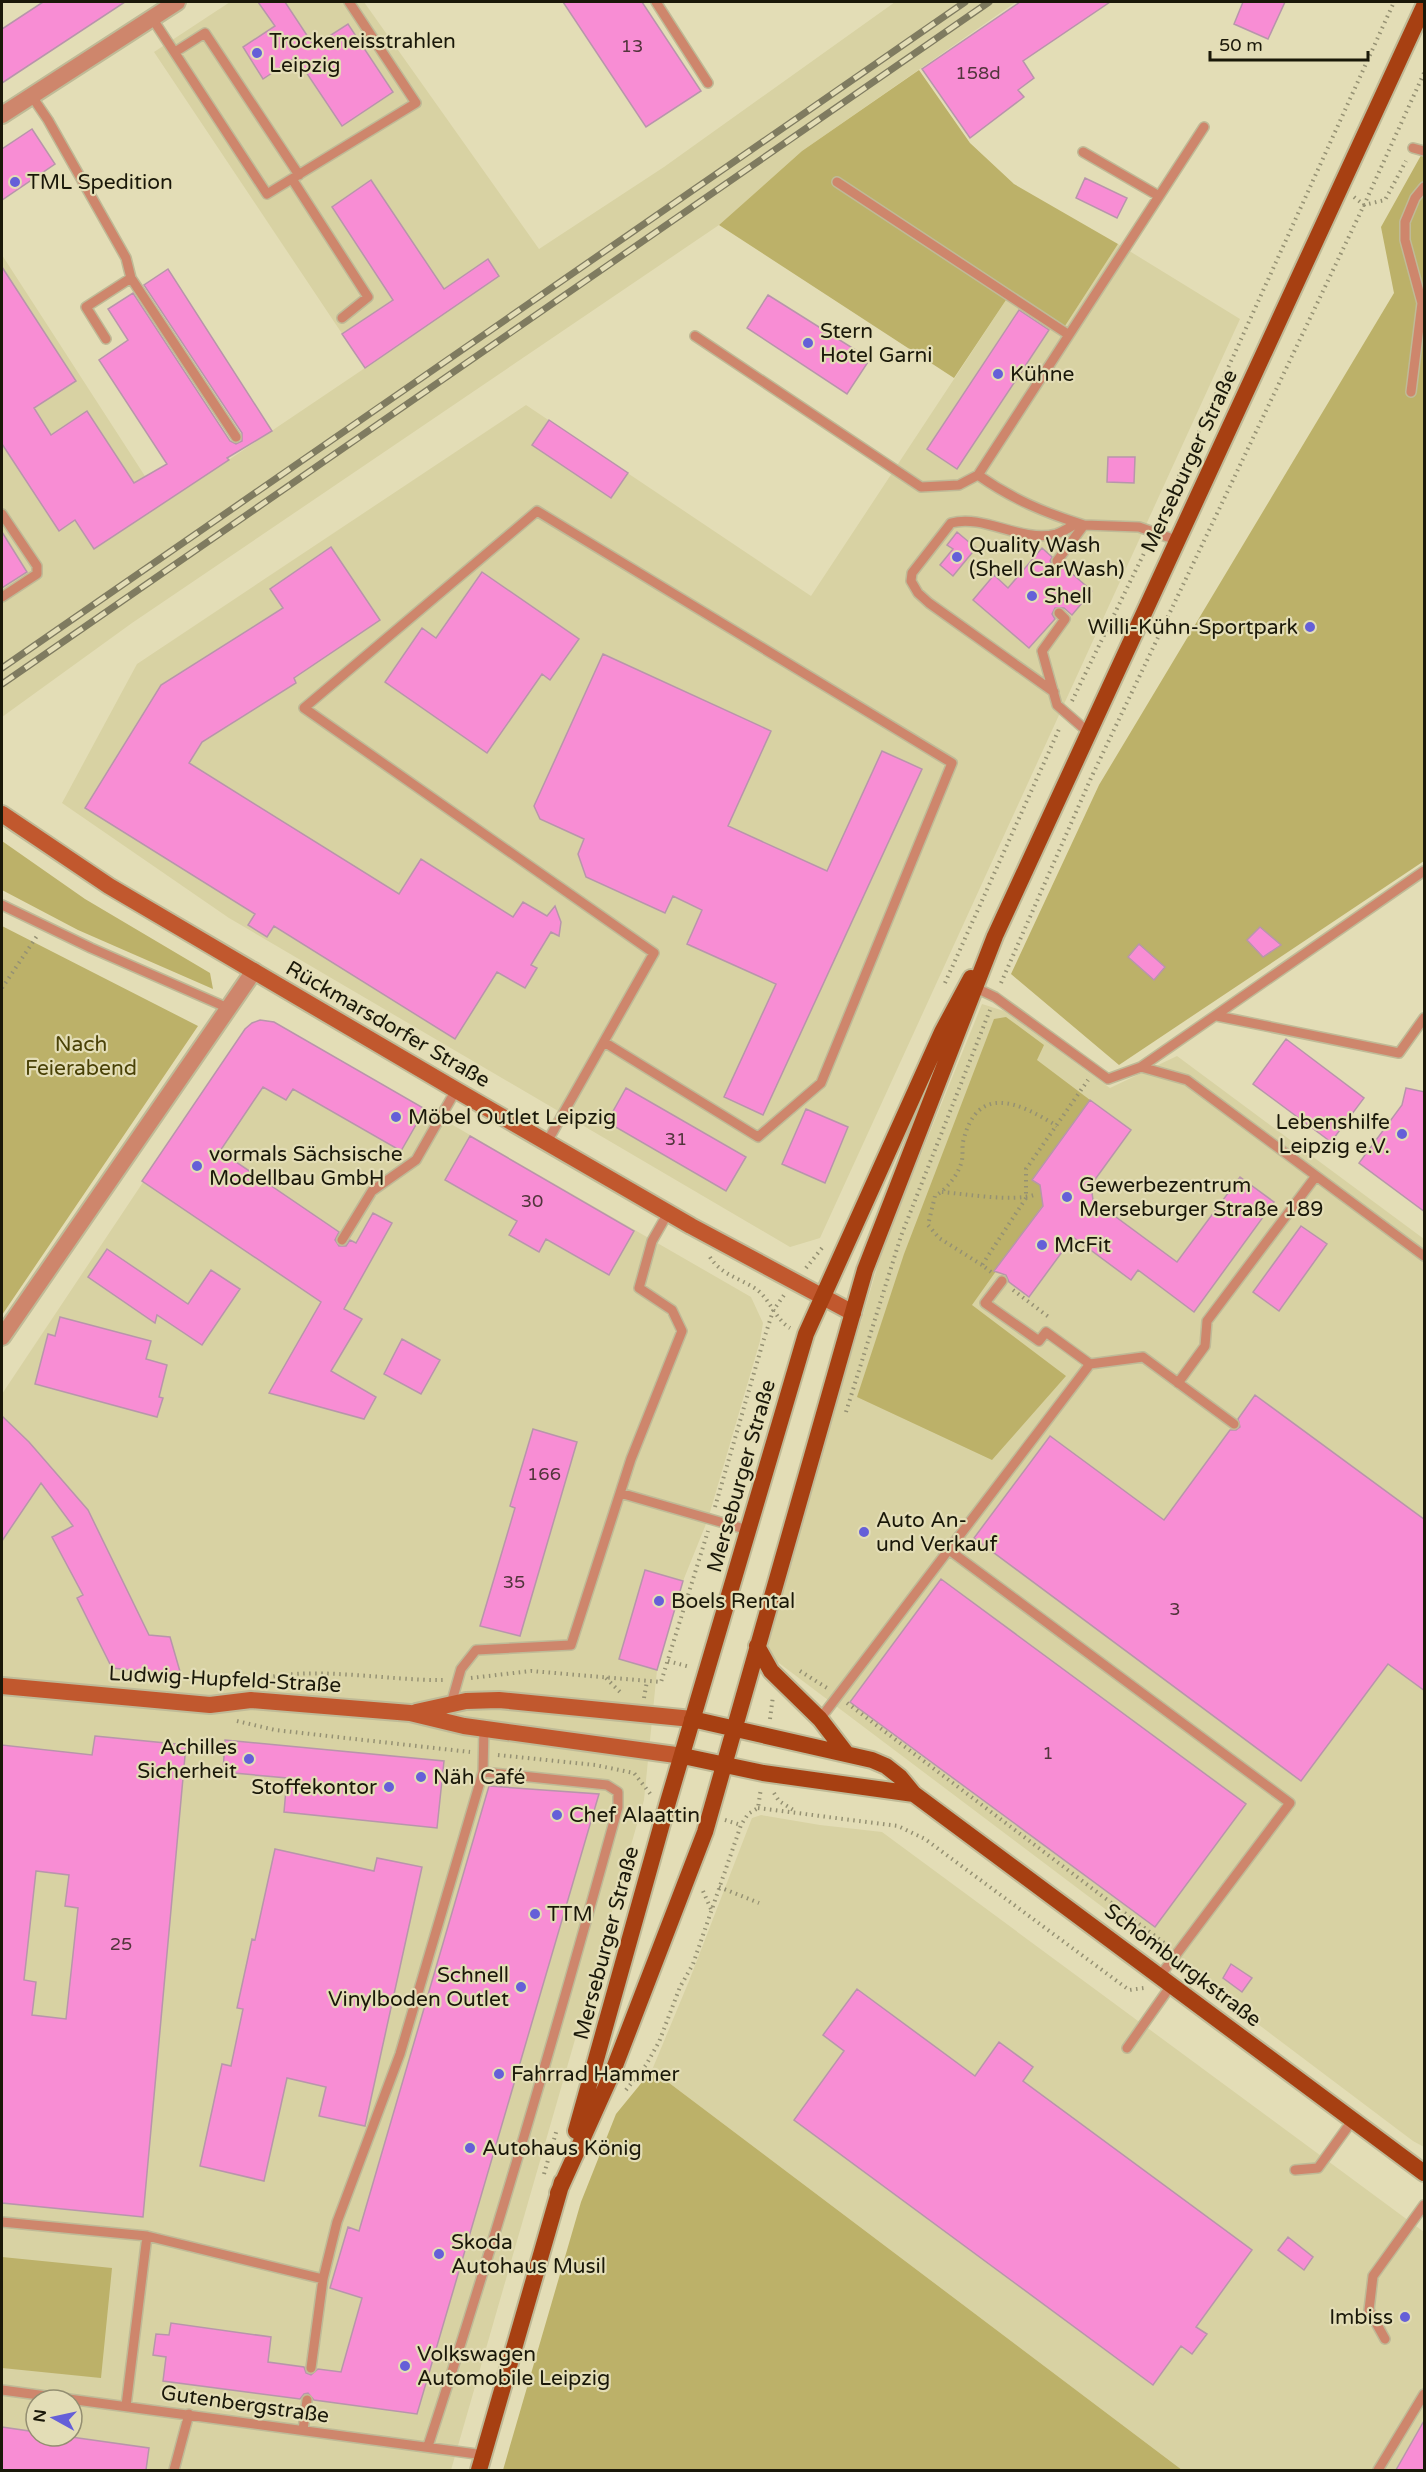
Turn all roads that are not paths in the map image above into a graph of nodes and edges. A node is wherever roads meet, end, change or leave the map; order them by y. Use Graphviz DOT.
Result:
graph roads {
  1 [pos="177,2"];
  2 [pos="349,2"];
  3 [pos="656,2"];
  4 [pos="1425,6"];
  5 [pos="152,18"];
  6 [pos="175,52"];
  7 [pos="708,83"];
  8 [pos="31,95"];
  9 [pos="2,115"];
  10 [pos="1204,127"];
  11 [pos="1413,148"];
  12 [pos="1425,151"];
  13 [pos="1083,152"];
  14 [pos="296,177"];
  15 [pos="837,183"];
  16 [pos="1425,187"];
  17 [pos="1159,196"];
  18 [pos="131,278"];
  19 [pos="342,318"];
  20 [pos="1069,335"];
  21 [pos="695,336"];
  22 [pos="106,339"];
  23 [pos="1411,392"];
  24 [pos="236,437"];
  25 [pos="978,475"];
  26 [pos="2,514"];
  27 [pos="1081,524"];
  28 [pos="1176,540"];
  29 [pos="1057,561"];
  30 [pos="2,597"];
  31 [pos="1059,613"];
  32 [pos="1054,692"];
  33 [pos="1088,732"];
  34 [pos="2,814"];
  35 [pos="1425,871"];
  36 [pos="2,905"];
  37 [pos="995,936"];
  38 [pos="254,971"];
  39 [pos="976,988"];
  40 [pos="228,1008"];
  41 [pos="1217,1016"];
  42 [pos="1425,1018"];
  43 [pos="604,1042"];
  44 [pos="1141,1067"];
  45 [pos="456,1090"];
  46 [pos="547,1142"];
  47 [pos="1316,1176"];
  48 [pos="668,1213"];
  49 [pos="342,1240"];
  50 [pos="1425,1256"];
  51 [pos="1002,1281"];
  52 [pos="822,1297"];
  53 [pos="853,1313"];
  54 [pos="2,1337"];
  55 [pos="1090,1364"];
  56 [pos="1178,1383"];
  57 [pos="1234,1424"];
  58 [pos="621,1493"];
  59 [pos="748,1530"];
  60 [pos="949,1550"];
  61 [pos="757,1646"];
  62 [pos="2,1686"];
  63 [pos="451,1704"];
  64 [pos="410,1713"];
  65 [pos="692,1719"];
  66 [pos="820,1719"];
  67 [pos="484,1727"];
  68 [pos="734,1728"];
  69 [pos="846,1753"];
  70 [pos="683,1756"];
  71 [pos="724,1766"];
  72 [pos="483,1772"];
  73 [pos="914,1794"];
  74 [pos="1166,1980"];
  75 [pos="1127,2048"];
  76 [pos="1352,2121"];
  77 [pos="1295,2170"];
  78 [pos="1425,2173"];
  79 [pos="558,2193"];
  80 [pos="1425,2205"];
  81 [pos="2,2222"];
  82 [pos="147,2236"];
  83 [pos="323,2279"];
  84 [pos="1385,2338"];
  85 [pos="311,2368"];
  86 [pos="2,2390"];
  87 [pos="1425,2394"];
  88 [pos="307,2400"];
  89 [pos="126,2406"];
  90 [pos="189,2414"];
  91 [pos="303,2430"];
  92 [pos="428,2446"];
  93 [pos="482,2463"];
  94 [pos="174,2470"];
  95 [pos="1378,2470"];
  1 -- 5 [label="street"];
  2 -- 14 [label="lane"];
  3 -- 7 [label="lane"];
  4 -- 28 [label="main road, Merseburger Straße"];
  5 -- 6 [label="lane"];
  5 -- 8 [label="street"];
  6 -- 14 [label="lane"];
  6 -- 14 [label="lane"];
  8 -- 9 [label="street"];
  8 -- 18 [label="lane"];
  10 -- 17 [label="lane"];
  11 -- 12 [label="lane"];
  13 -- 17 [label="lane"];
  14 -- 19 [label="lane"];
  15 -- 20 [label="lane"];
  16 -- 23 [label="lane"];
  17 -- 20 [label="lane"];
  18 -- 22 [label="lane"];
  18 -- 24 [label="lane"];
  20 -- 25 [label="lane"];
  21 -- 25 [label="lane"];
  25 -- 27 [label="lane"];
  26 -- 30 [label="lane"];
  27 -- 28 [label="lane"];
  27 -- 29 [label="lane"];
  27 -- 32 [label="lane"];
  28 -- 33 [label="main road, Merseburger Straße"];
  31 -- 32 [label="lane"];
  32 -- 33 [label="lane"];
  33 -- 37 [label="main road, Merseburger Straße"];
  34 -- 38 [label="main road, Rückmarsdorfer Straße"];
  35 -- 41 [label="lane"];
  36 -- 40 [label="lane"];
  37 -- 39 [label="main road, Merseburger Straße"];
  37 -- 52 [label="main road, Merseburger Straße"];
  38 -- 40 [label="street"];
  38 -- 45 [label="main road, Rückmarsdorfer Straße"];
  39 -- 44 [label="lane"];
  39 -- 53 [label="main road, Merseburger Straße"];
  40 -- 54 [label="street"];
  41 -- 42 [label="lane"];
  41 -- 44 [label="lane"];
  43 -- 43 [label="lane"];
  43 -- 46 [label="lane"];
  44 -- 47 [label="lane"];
  45 -- 46 [label="main road, Rückmarsdorfer Straße"];
  45 -- 49 [label="lane"];
  46 -- 48 [label="main road, Rückmarsdorfer Straße"];
  47 -- 50 [label="lane"];
  47 -- 56 [label="lane"];
  48 -- 52 [label="main road, Rückmarsdorfer Straße"];
  48 -- 58 [label="lane"];
  51 -- 55 [label="lane"];
  52 -- 53 [label="main road, Rückmarsdorfer Straße"];
  52 -- 59 [label="main road, Merseburger Straße"];
  53 -- 61 [label="main road, Merseburger Straße"];
  55 -- 56 [label="lane"];
  55 -- 60 [label="lane"];
  56 -- 57 [label="lane"];
  58 -- 59 [label="lane"];
  58 -- 63 [label="lane"];
  59 -- 65 [label="main road, Merseburger Straße"];
  60 -- 66 [label="lane"];
  60 -- 74 [label="lane"];
  61 -- 66 [label="main road"];
  61 -- 68 [label="main road, Merseburger Straße"];
  62 -- 64 [label="main road, Ludwig-Hupfeld-Straße"];
  63 -- 64 [label="main road, Ludwig-Hupfeld-Straße"];
  63 -- 65 [label="main road, Ludwig-Hupfeld-Straße"];
  64 -- 67 [label="main road, Ludwig-Hupfeld-Straße"];
  65 -- 68 [label="main road, Schomburgkstraße"];
  65 -- 70 [label="main road, Merseburger Straße"];
  66 -- 69 [label="main road"];
  67 -- 70 [label="main road, Ludwig-Hupfeld-Straße"];
  67 -- 72 [label="lane"];
  68 -- 69 [label="main road, Schomburgkstraße"];
  68 -- 71 [label="main road, Merseburger Straße"];
  69 -- 73 [label="main road, Schomburgkstraße"];
  70 -- 71 [label="main road, Schomburgkstraße"];
  70 -- 79 [label="main road, Merseburger Straße"];
  71 -- 73 [label="main road, Schomburgkstraße"];
  71 -- 79 [label="main road, Merseburger Straße"];
  72 -- 83 [label="lane"];
  72 -- 92 [label="lane"];
  73 -- 74 [label="main road, Schomburgkstraße"];
  74 -- 75 [label="lane"];
  74 -- 76 [label="main road, Schomburgkstraße"];
  76 -- 77 [label="lane"];
  76 -- 78 [label="main road, Schomburgkstraße"];
  79 -- 93 [label="main road, Merseburger Straße"];
  80 -- 84 [label="lane"];
  81 -- 82 [label="lane"];
  82 -- 83 [label="lane"];
  82 -- 89 [label="lane"];
  83 -- 85 [label="lane"];
  86 -- 89 [label="lane, Gutenbergstraße"];
  87 -- 95 [label="lane"];
  88 -- 91 [label="lane"];
  89 -- 90 [label="lane, Gutenbergstraße"];
  90 -- 91 [label="lane, Gutenbergstraße"];
  90 -- 94 [label="lane"];
  91 -- 92 [label="lane, Gutenbergstraße"];
  92 -- 93 [label="lane, Gutenbergstraße"];
}
